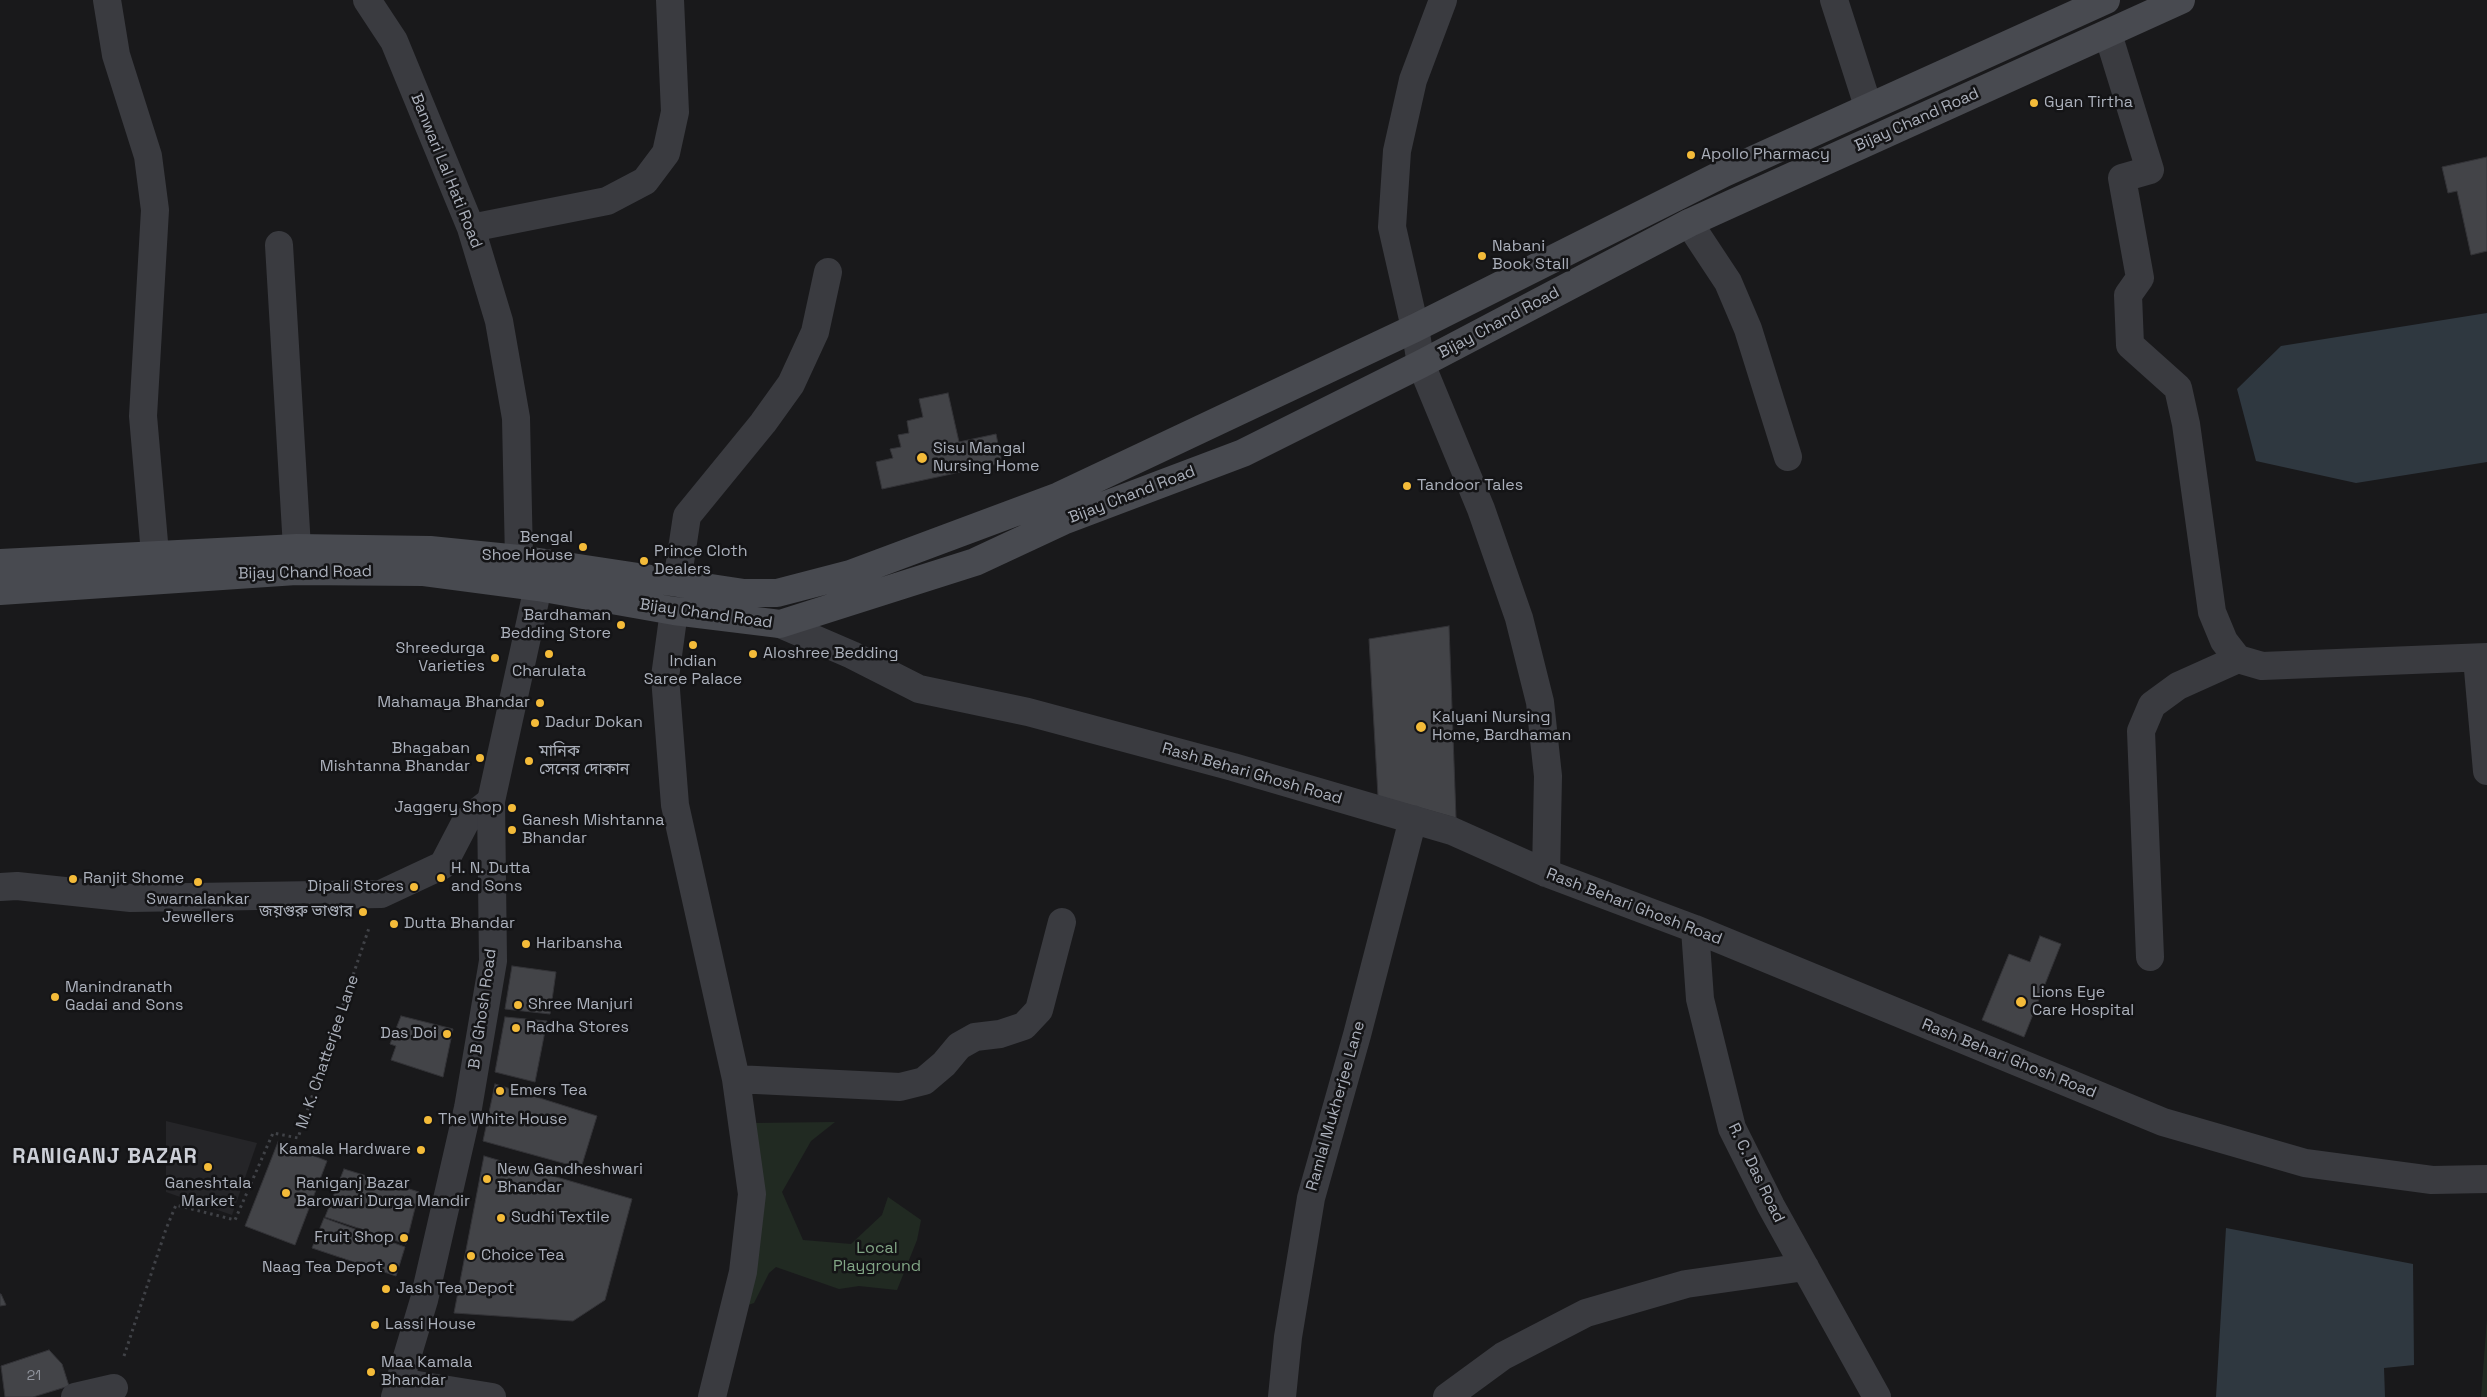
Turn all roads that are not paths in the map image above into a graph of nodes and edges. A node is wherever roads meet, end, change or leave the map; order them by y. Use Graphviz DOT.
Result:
graph roads {
  1 [pos="107,0"];
  2 [pos="367,0"];
  3 [pos="670,0"];
  4 [pos="1443,0"];
  5 [pos="1834,0"];
  6 [pos="2106,0"];
  7 [pos="2181,0"];
  8 [pos="2108,34"];
  9 [pos="1868,106"];
  10 [pos="1689,223"];
  11 [pos="471,228"];
  12 [pos="279,245"];
  13 [pos="828,272"];
  14 [pos="1415,328"];
  15 [pos="1421,364"];
  16 [pos="1788,457"];
  17 [pos="297,548"];
  18 [pos="154,554"];
  19 [pos="519,559"];
  20 [pos="0,563"];
  21 [pos="677,582"];
  22 [pos="538,587"];
  23 [pos="0,591"];
  24 [pos="674,611"];
  25 [pos="780,624"];
  26 [pos="2482,658"];
  27 [pos="2238,659"];
  28 [pos="2487,771"];
  29 [pos="491,801"];
  30 [pos="1413,819"];
  31 [pos="1546,873"];
  32 [pos="0,887"];
  33 [pos="1062,922"];
  34 [pos="1695,929"];
  35 [pos="2150,957"];
  36 [pos="736,1079"];
  37 [pos="2487,1179"];
  38 [pos="1805,1267"];
  39 [pos="114,1388"];
  40 [pos="397,1389"];
  41 [pos="75,1397"];
  42 [pos="492,1397"];
  43 [pos="712,1397"];
  44 [pos="1282,1397"];
  45 [pos="1447,1397"];
  46 [pos="1877,1397"];
  1 -- 18 [label="street"];
  2 -- 11 [label="street, Banwari Lal Hati Road"];
  3 -- 11 [label="street"];
  4 -- 14 [label="street"];
  5 -- 9 [label="street"];
  6 -- 9 [label="main road, Bijay Chand Road"];
  7 -- 8 [label="main road, Bijay Chand Road"];
  8 -- 10 [label="main road, Bijay Chand Road"];
  8 -- 27 [label="street"];
  9 -- 14 [label="main road, Bijay Chand Road"];
  10 -- 15 [label="main road, Bijay Chand Road"];
  10 -- 16 [label="street"];
  11 -- 19 [label="street, Banwari Lal Hati Road"];
  12 -- 17 [label="street"];
  13 -- 21 [label="street"];
  14 -- 15 [label="street"];
  14 -- 21 [label="main road, Bijay Chand Road"];
  15 -- 25 [label="main road, Bijay Chand Road"];
  15 -- 31 [label="street"];
  17 -- 18 [label="main road, Bijay Chand Road"];
  17 -- 19 [label="main road, Bijay Chand Road"];
  18 -- 20 [label="main road, Bijay Chand Road"];
  19 -- 21 [label="main road, Bijay Chand Road"];
  19 -- 22 [label="street"];
  22 -- 23 [label="main road, Bijay Chand Road"];
  22 -- 24 [label="main road, Bijay Chand Road"];
  22 -- 29 [label="street, B B Ghosh Road"];
  24 -- 25 [label="main road, Bijay Chand Road"];
  24 -- 36 [label="street"];
  25 -- 30 [label="street, Rash Behari Ghosh Road"];
  26 -- 27 [label="street"];
  26 -- 28 [label="street"];
  27 -- 35 [label="street"];
  29 -- 32 [label="street"];
  29 -- 40 [label="street, B B Ghosh Road"];
  30 -- 31 [label="street, Rash Behari Ghosh Road"];
  30 -- 44 [label="street, Ramlal Mukherjee Lane"];
  31 -- 34 [label="street, Rash Behari Ghosh Road"];
  33 -- 36 [label="street"];
  34 -- 37 [label="street, Rash Behari Ghosh Road"];
  34 -- 38 [label="street, R. C. Das Road"];
  36 -- 43 [label="street"];
  38 -- 45 [label="street"];
  38 -- 46 [label="street, R. C. Das Road"];
  39 -- 41 [label="street"];
  40 -- 42 [label="street"];
}
